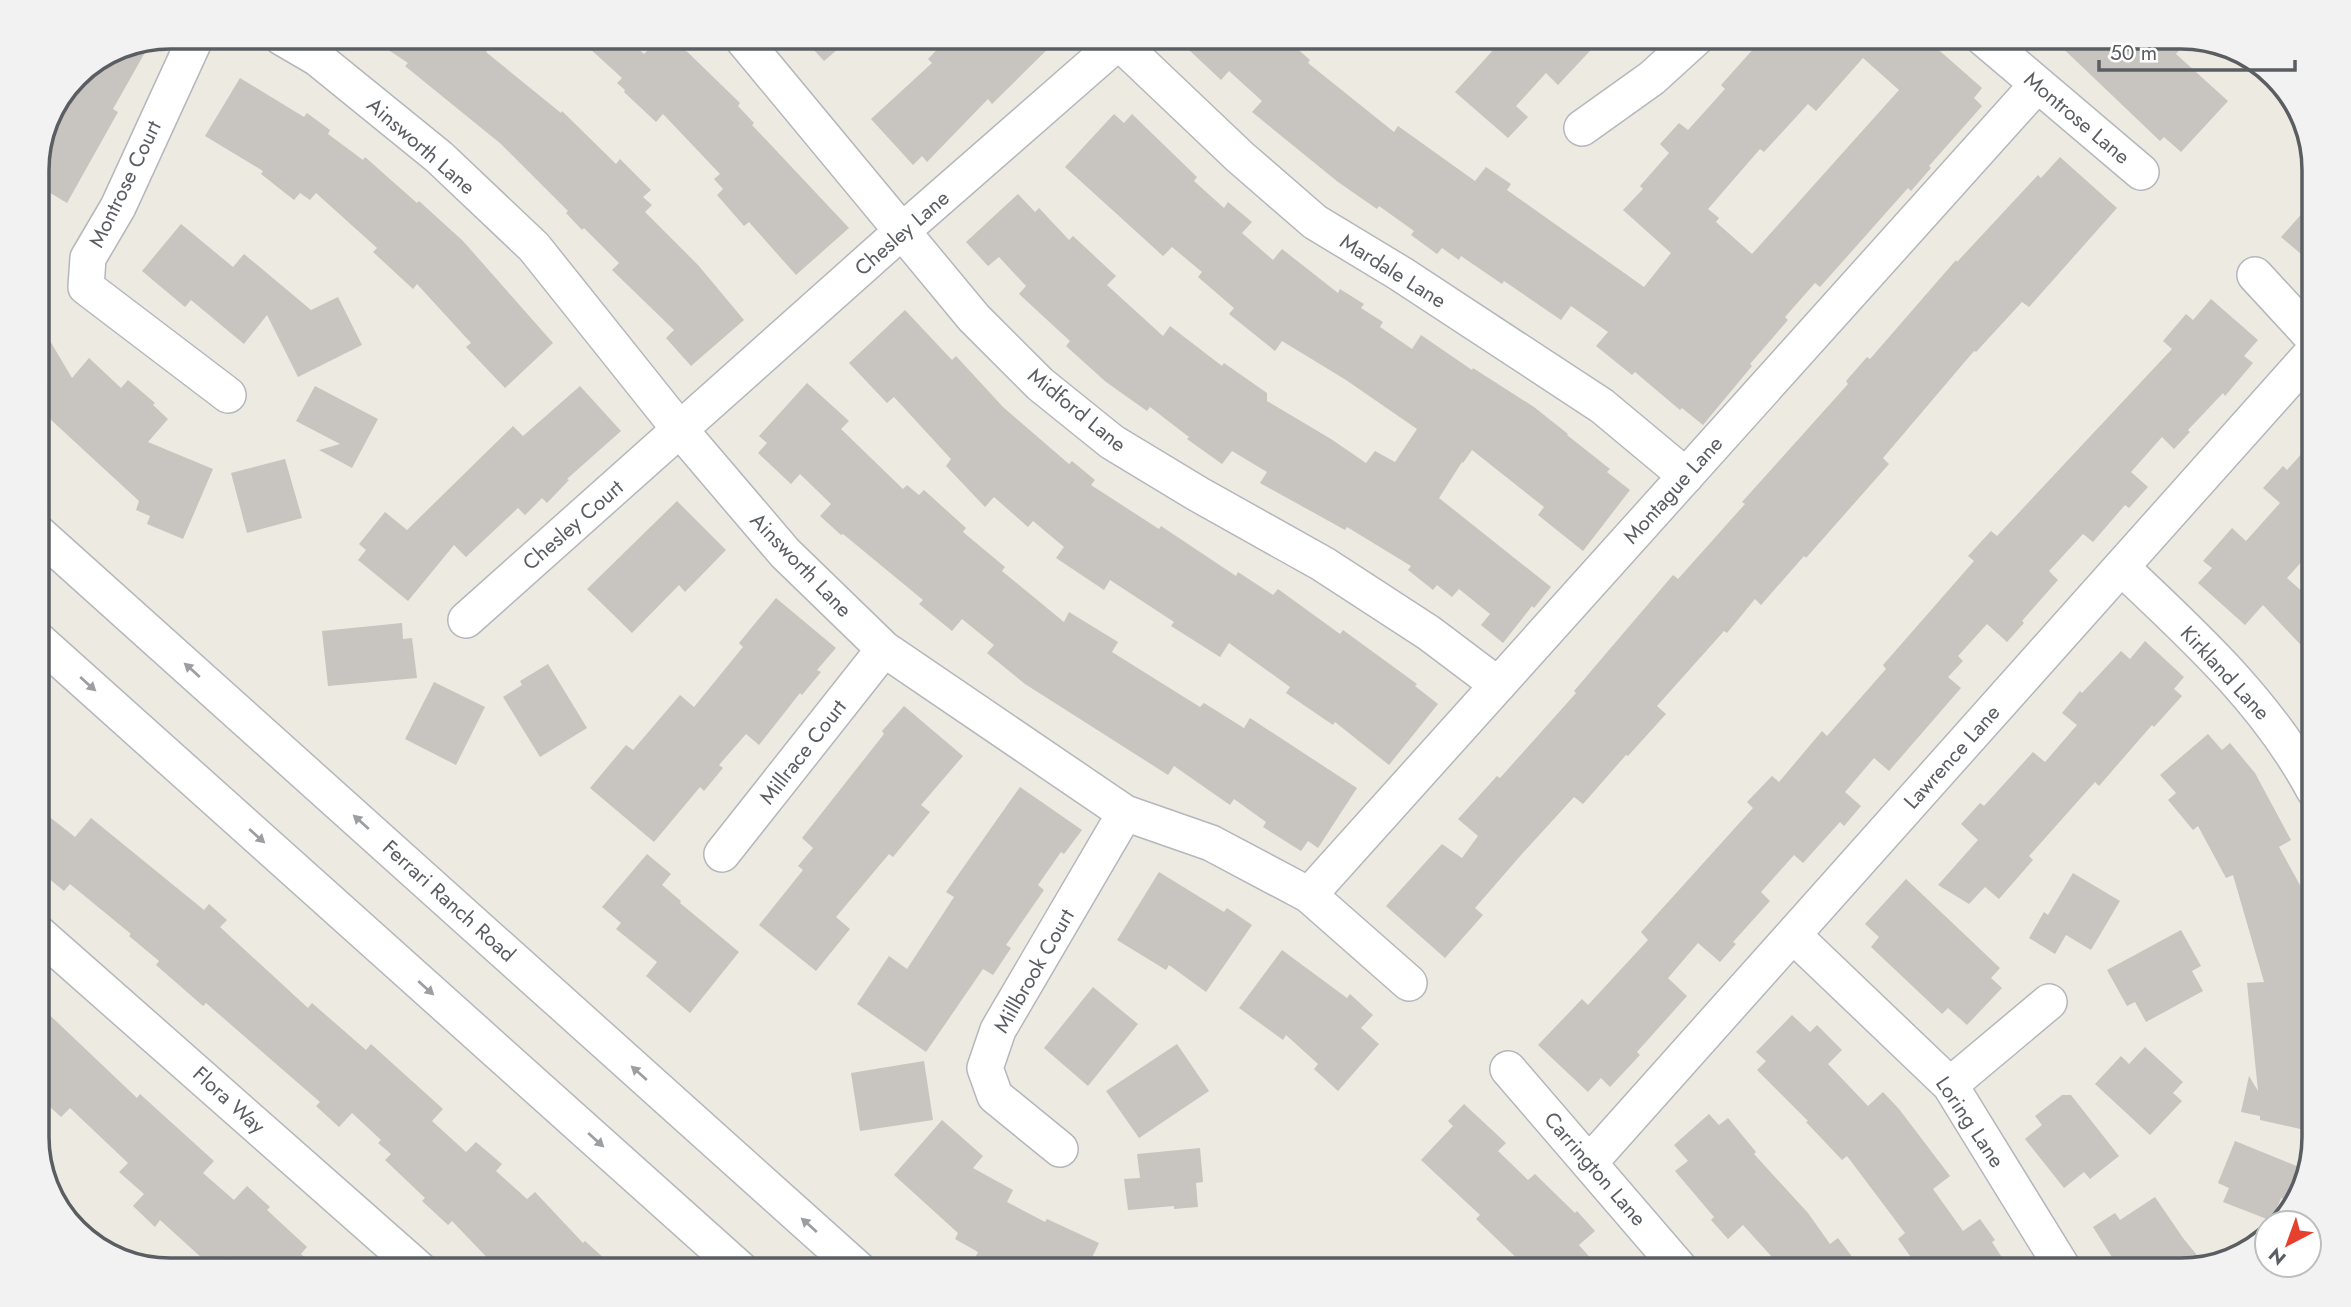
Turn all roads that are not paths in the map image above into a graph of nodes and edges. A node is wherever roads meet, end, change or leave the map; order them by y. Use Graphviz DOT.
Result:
graph roads {
  1 [pos="190,49"];
  2 [pos="302,49"];
  3 [pos="751,49"];
  4 [pos="1112,49"];
  5 [pos="1131,49"];
  6 [pos="1684,49"];
  7 [pos="1996,49"];
  8 [pos="2037,85"];
  9 [pos="1582,128"];
  10 [pos="2141,172"];
  11 [pos="901,232"];
  12 [pos="2255,275"];
  13 [pos="2302,327"];
  14 [pos="2302,364"];
  15 [pos="228,395"];
  16 [pos="681,431"];
  17 [pos="1686,476"];
  18 [pos="49,543"];
  19 [pos="2121,567"];
  20 [pos="466,620"];
  21 [pos="884,649"];
  22 [pos="49,650"];
  23 [pos="1497,685"];
  24 [pos="2302,770"];
  25 [pos="1125,813"];
  26 [pos="722,854"];
  27 [pos="1309,895"];
  28 [pos="1793,935"];
  29 [pos="49,943"];
  30 [pos="1409,983"];
  31 [pos="2049,1002"];
  32 [pos="1508,1069"];
  33 [pos="1950,1085"];
  34 [pos="1060,1149"];
  35 [pos="1590,1162"];
  36 [pos="406,1258"];
  37 [pos="728,1258"];
  38 [pos="846,1258"];
  39 [pos="1671,1258"];
  40 [pos="2057,1258"];
  1 -- 15 [label="street, Montrose Court"];
  2 -- 16 [label="street, Ainsworth Lane"];
  3 -- 11 [label="street, Midford Lane"];
  4 -- 11 [label="street, Chesley Lane"];
  5 -- 17 [label="street, Mardale Lane"];
  6 -- 9 [label="street"];
  7 -- 8 [label="street, Montrose Lane"];
  8 -- 10 [label="street, Montrose Lane"];
  8 -- 17 [label="street, Montague Lane"];
  11 -- 16 [label="street, Chesley Lane"];
  11 -- 23 [label="street, Midford Lane"];
  12 -- 13 [label="street"];
  14 -- 19 [label="street, Lawrence Lane"];
  16 -- 20 [label="street, Chesley Court"];
  16 -- 21 [label="street, Ainsworth Lane"];
  17 -- 23 [label="street, Montague Lane"];
  38 -- 18 [label="street, Ferrari Ranch Road, one-way"];
  19 -- 24 [label="street, Kirkland Lane"];
  19 -- 28 [label="street, Lawrence Lane"];
  21 -- 25 [label="street, Ainsworth Lane"];
  21 -- 26 [label="street, Millrace Court"];
  22 -- 37 [label="street, one-way"];
  23 -- 27 [label="street, Montague Lane"];
  25 -- 27 [label="street, Ainsworth Lane"];
  25 -- 34 [label="street, Millbrook Court"];
  27 -- 30 [label="street, Ainsworth Lane"];
  28 -- 33 [label="street, Loring Lane"];
  28 -- 35 [label="street, Lawrence Lane"];
  29 -- 36 [label="street, Flora Way"];
  31 -- 33 [label="street"];
  32 -- 35 [label="street, Carrington Lane"];
  33 -- 40 [label="street, Loring Lane"];
  35 -- 39 [label="street, Carrington Lane"];
}
